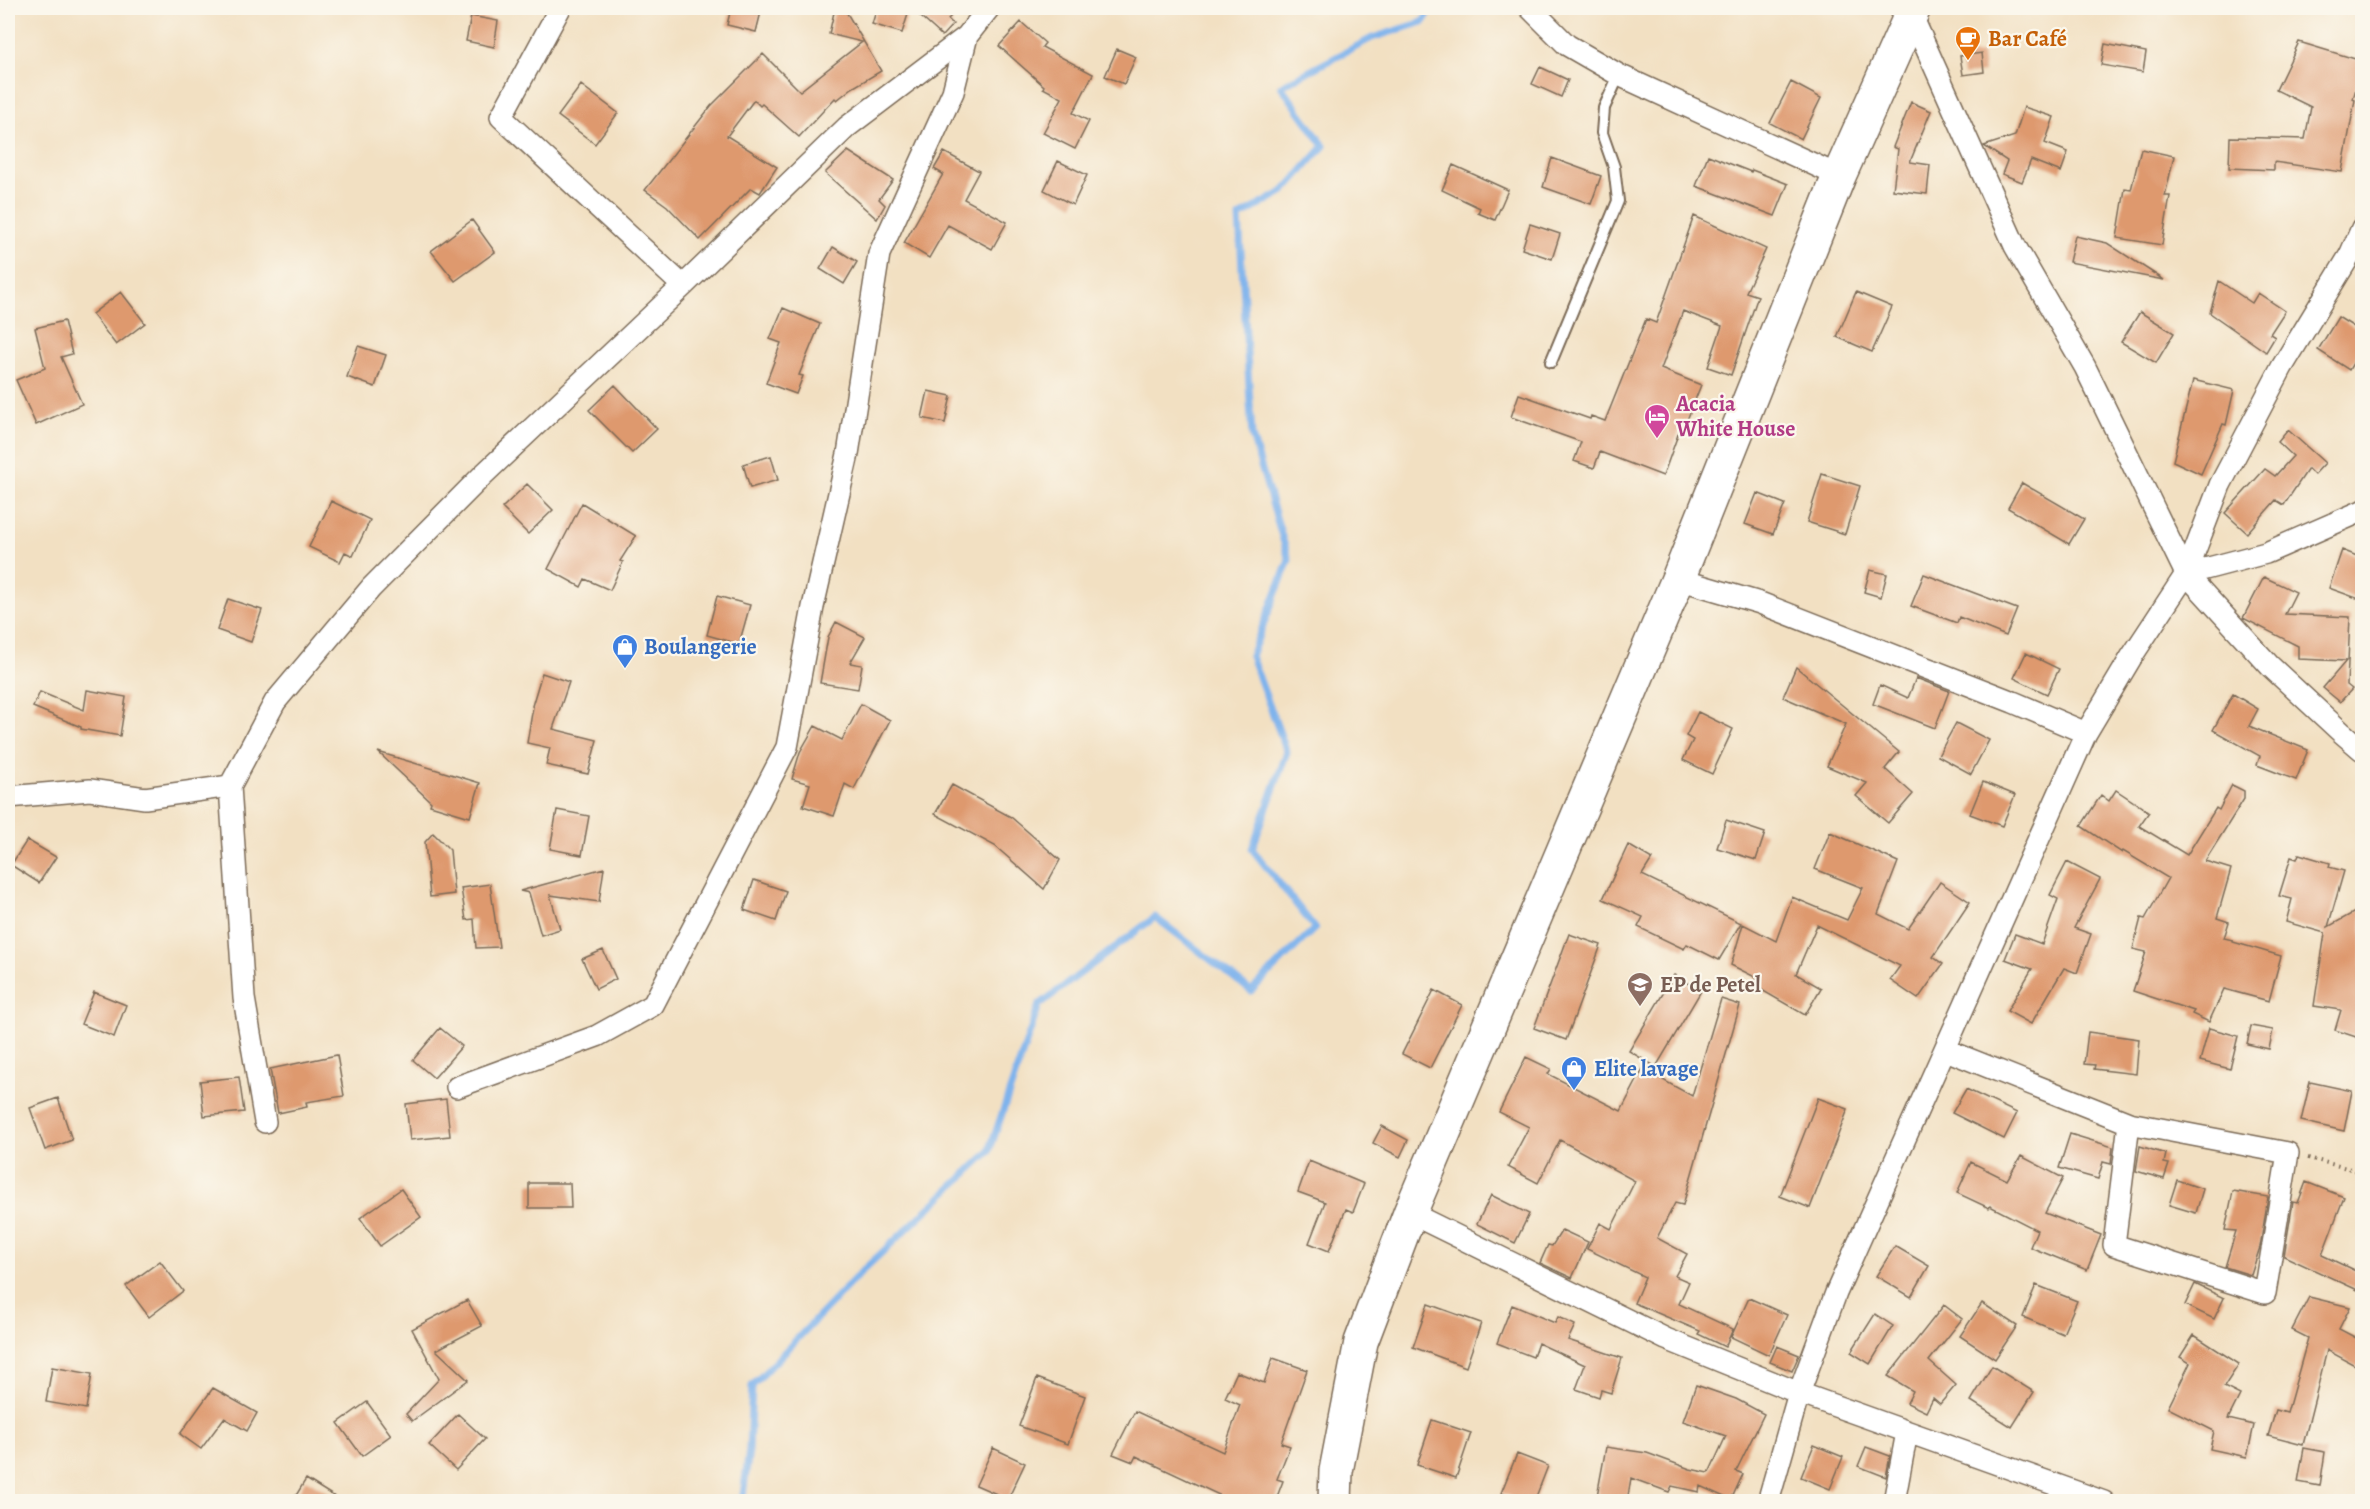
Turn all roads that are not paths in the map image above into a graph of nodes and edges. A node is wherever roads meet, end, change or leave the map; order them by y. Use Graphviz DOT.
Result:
graph roads {
  1 [pos="560,8"];
  2 [pos="989,8"];
  3 [pos="1530,8"];
  4 [pos="1913,11"];
  5 [pos="968,36"];
  6 [pos="1619,75"];
  7 [pos="1839,176"];
  8 [pos="2362,228"];
  9 [pos="683,286"];
  10 [pos="1551,362"];
  11 [pos="2362,511"];
  12 [pos="2186,574"];
  13 [pos="1678,579"];
  14 [pos="2086,733"];
  15 [pos="2362,750"];
  16 [pos="230,786"];
  17 [pos="8,797"];
  18 [pos="1946,1050"];
  19 [pos="457,1087"];
  20 [pos="265,1122"];
  21 [pos="2129,1123"];
  22 [pos="1410,1213"];
  23 [pos="1799,1393"];
  24 [pos="1907,1432"];
  25 [pos="1335,1502"];
  26 [pos="1768,1502"];
  27 [pos="1894,1502"];
  28 [pos="2104,1502"];
  1 -- 9 [label="street"];
  2 -- 5 [label="street"];
  3 -- 6 [label="street"];
  4 -- 7 [label="highway"];
  4 -- 12 [label="street"];
  5 -- 9 [label="street"];
  5 -- 19 [label="street"];
  6 -- 7 [label="street"];
  6 -- 10 [label="lane"];
  7 -- 13 [label="highway"];
  8 -- 12 [label="street"];
  9 -- 16 [label="street"];
  11 -- 12 [label="street"];
  12 -- 14 [label="street"];
  12 -- 15 [label="street"];
  13 -- 14 [label="street"];
  13 -- 22 [label="highway"];
  14 -- 18 [label="street"];
  16 -- 17 [label="street"];
  16 -- 20 [label="street"];
  18 -- 21 [label="street"];
  18 -- 23 [label="street"];
  21 -- 21 [label="street"];
  22 -- 23 [label="street"];
  22 -- 25 [label="highway"];
  23 -- 24 [label="street"];
  23 -- 26 [label="street"];
  24 -- 27 [label="street"];
  24 -- 28 [label="street"];
}
